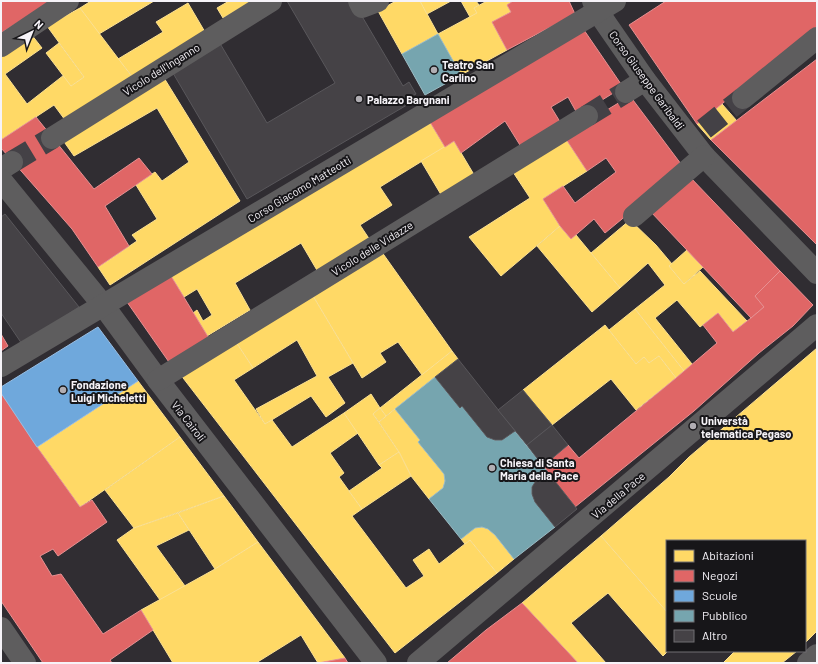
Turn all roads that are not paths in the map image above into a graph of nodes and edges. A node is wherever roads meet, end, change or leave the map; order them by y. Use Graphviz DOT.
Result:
graph roads {
  1 [pos="68,1"];
  2 [pos="271,1"];
  3 [pos="359,1"];
  4 [pos="378,1"];
  5 [pos="602,5"];
  6 [pos="817,38"];
  7 [pos="1,46"];
  8 [pos="645,80"];
  9 [pos="626,92"];
  10 [pos="742,98"];
  11 [pos="587,116"];
  12 [pos="52,138"];
  13 [pos="704,156"];
  14 [pos="5,170"];
  15 [pos="634,216"];
  16 [pos="817,273"];
  17 [pos="103,306"];
  18 [pos="817,325"];
  19 [pos="1,366"];
  20 [pos="158,380"];
  21 [pos="1,628"];
  22 [pos="817,655"];
  23 [pos="25,663"];
  24 [pos="376,663"];
  25 [pos="418,663"];
  26 [pos="808,663"];
  1 -- 7 [label="street"];
  2 -- 12 [label="street, Vicolo dell'Inganno"];
  3 -- 4 [label="street"];
  5 -- 8 [label="street, Corso Giuseppe Garibaldi"];
  5 -- 17 [label="street, Corso Giacomo Matteotti"];
  6 -- 10 [label="street"];
  8 -- 9 [label="street"];
  8 -- 13 [label="street, Corso Giuseppe Garibaldi"];
  11 -- 20 [label="street, Vicolo delle Vidazze"];
  13 -- 15 [label="street"];
  13 -- 16 [label="street, Corso Giuseppe Garibaldi"];
  14 -- 17 [label="street, Via Cairoli"];
  17 -- 19 [label="street, Corso Giacomo Matteotti"];
  17 -- 20 [label="street, Via Cairoli"];
  18 -- 25 [label="street, Via della Pace"];
  20 -- 24 [label="street, Via Cairoli"];
  21 -- 23 [label="street"];
  22 -- 26 [label="street"];
}
